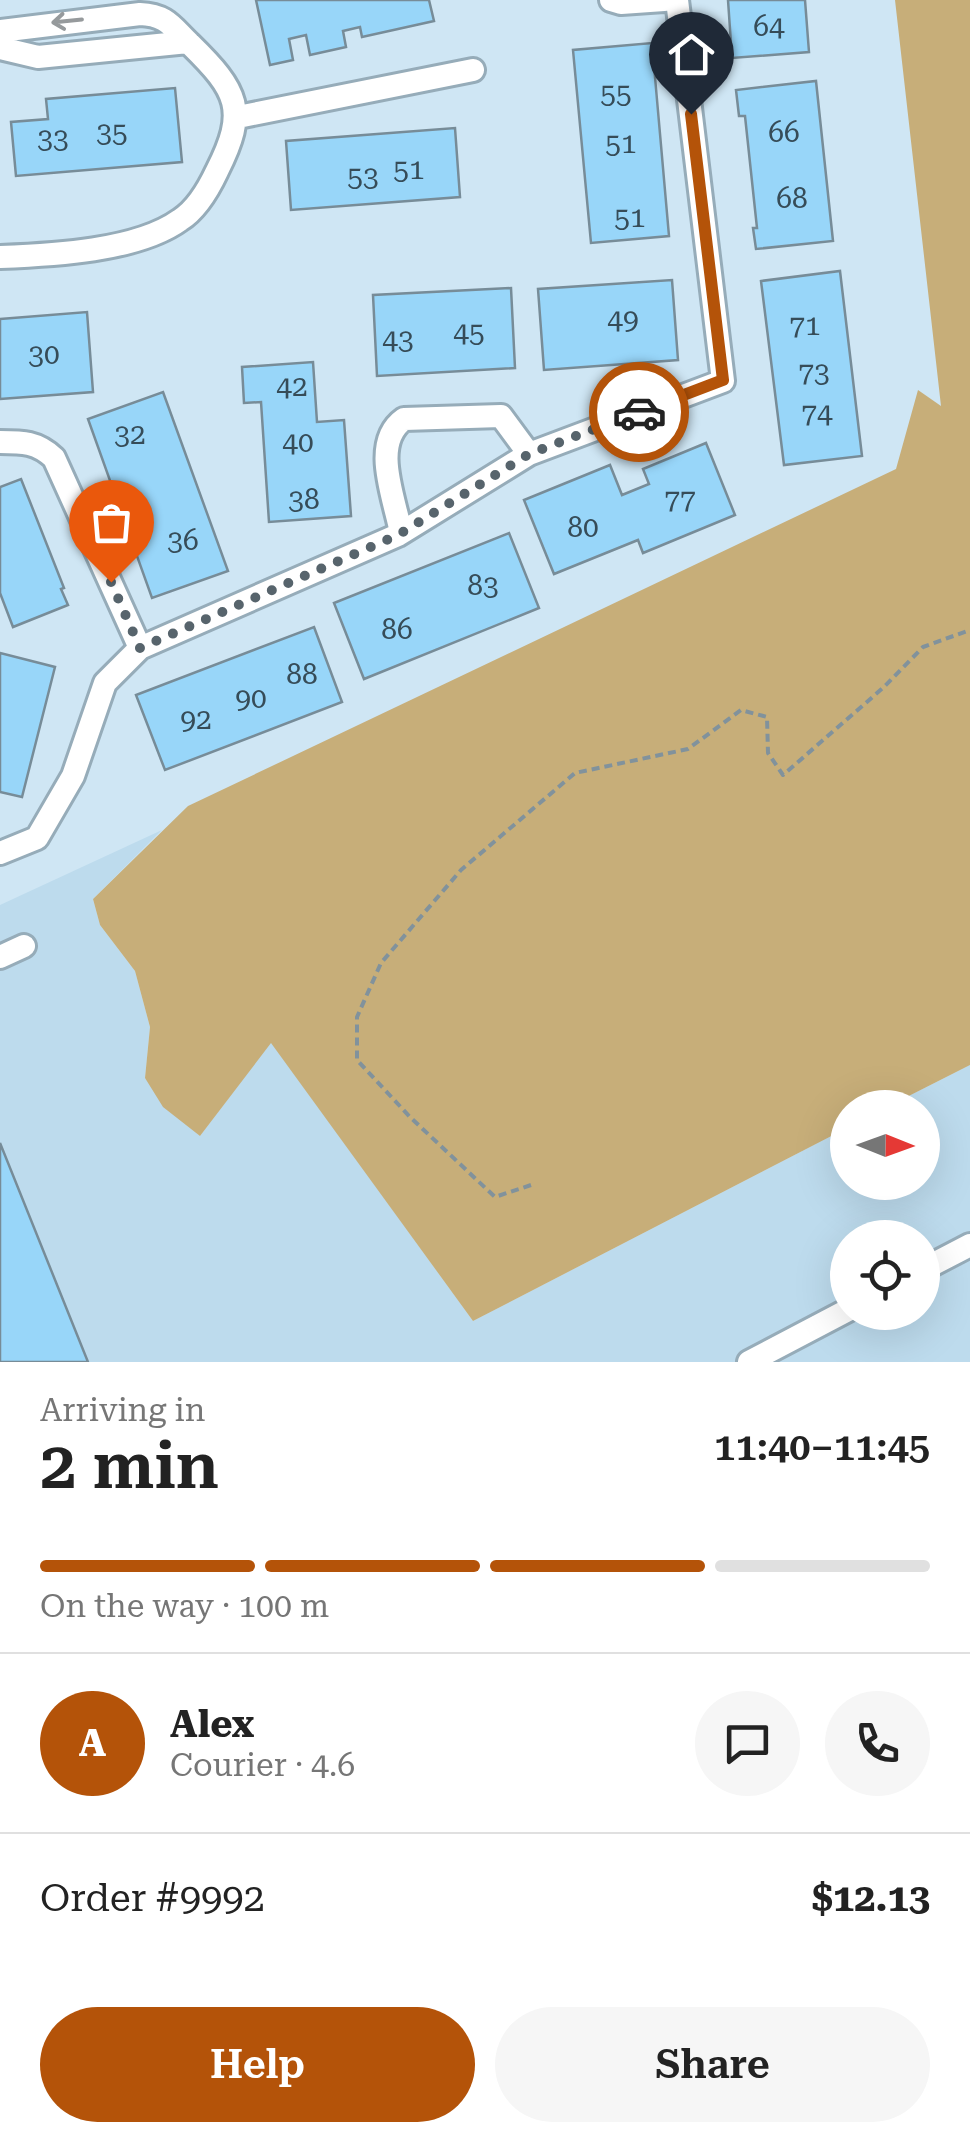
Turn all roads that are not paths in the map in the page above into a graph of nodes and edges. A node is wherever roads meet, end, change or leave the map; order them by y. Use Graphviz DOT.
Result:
graph roads {
  1 [pos="610,0"];
  2 [pos="664,0"];
  3 [pos="677,0"];
  4 [pos="0,31"];
  5 [pos="188,42"];
  6 [pos="0,48"];
  7 [pos="473,70"];
  8 [pos="238,118"];
  9 [pos="0,257"];
  10 [pos="0,442"];
  11 [pos="529,454"];
  12 [pos="401,533"];
  13 [pos="140,648"];
  14 [pos="0,853"];
  15 [pos="24,946"];
  16 [pos="0,957"];
  17 [pos="970,1246"];
  18 [pos="940,1261"];
  19 [pos="830,1319"];
  20 [pos="749,1362"];
  1 -- 2 [label="street"];
  3 -- 11 [label="street"];
  5 -- 4 [label="street, one-way"];
  5 -- 6 [label="street"];
  5 -- 8 [label="street"];
  7 -- 8 [label="street"];
  8 -- 9 [label="street"];
  10 -- 13 [label="street"];
  11 -- 12 [label="street"];
  11 -- 12 [label="street"];
  12 -- 13 [label="street"];
  13 -- 14 [label="street"];
  15 -- 16 [label="street"];
  17 -- 18 [label="street"];
  19 -- 20 [label="street"];
}
